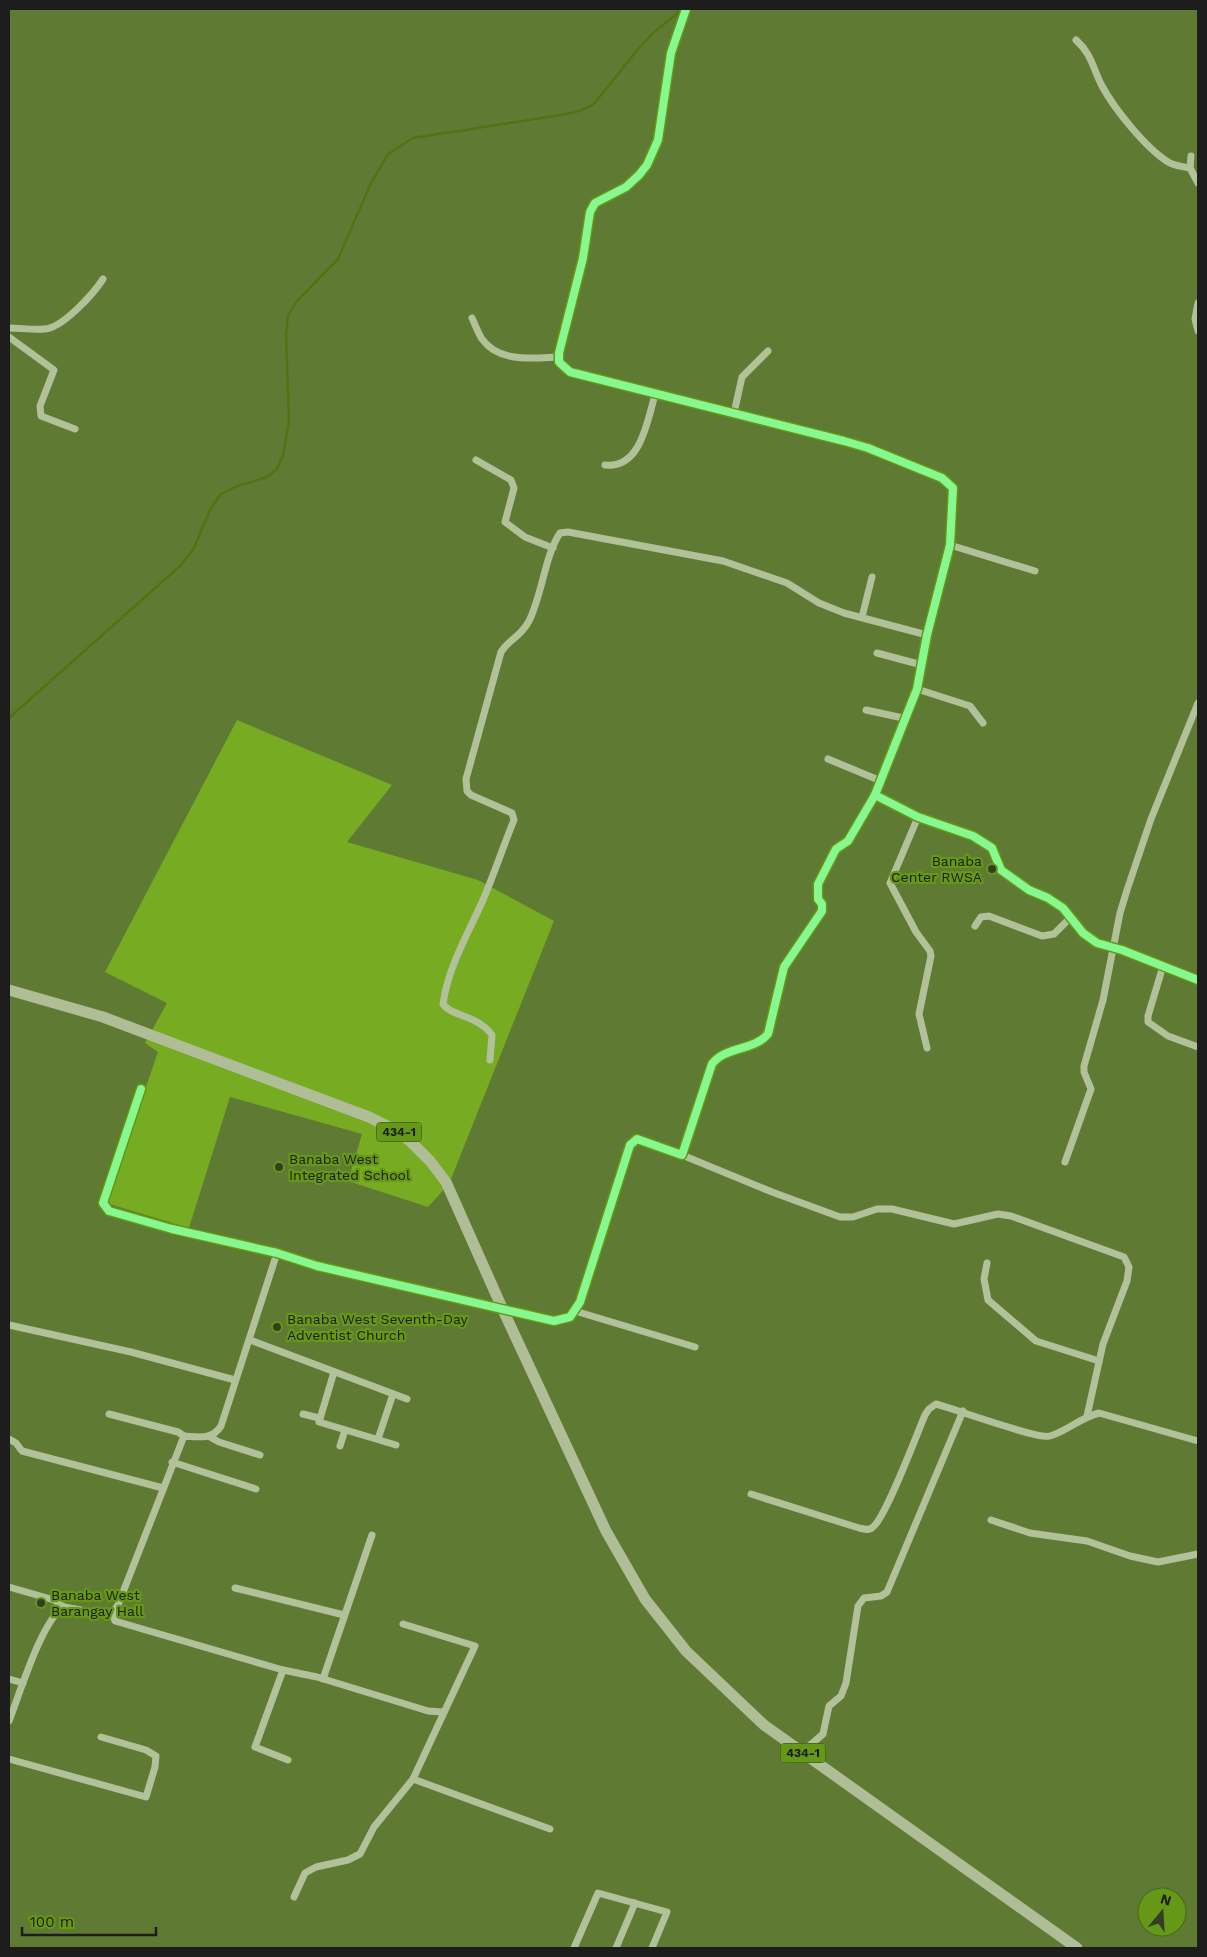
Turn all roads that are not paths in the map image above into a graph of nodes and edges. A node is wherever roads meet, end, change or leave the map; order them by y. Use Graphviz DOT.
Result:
graph roads {
  1 [pos="686,9"];
  2 [pos="1076,40"];
  3 [pos="1191,156"];
  4 [pos="1190,168"];
  5 [pos="1198,183"];
  6 [pos="103,279"];
  7 [pos="1198,303"];
  8 [pos="472,318"];
  9 [pos="9,328"];
  10 [pos="1198,331"];
  11 [pos="9,338"];
  12 [pos="768,351"];
  13 [pos="558,357"];
  14 [pos="655,394"];
  15 [pos="734,413"];
  16 [pos="75,429"];
  17 [pos="476,460"];
  18 [pos="606,465"];
  19 [pos="950,544"];
  20 [pos="553,548"];
  21 [pos="1035,571"];
  22 [pos="872,577"];
  23 [pos="862,618"];
  24 [pos="927,635"];
  25 [pos="878,653"];
  26 [pos="922,665"];
  27 [pos="917,689"];
  28 [pos="1198,703"];
  29 [pos="866,710"];
  30 [pos="904,718"];
  31 [pos="983,723"];
  32 [pos="828,759"];
  33 [pos="881,781"];
  34 [pos="875,795"];
  35 [pos="918,818"];
  36 [pos="1070,918"];
  37 [pos="975,926"];
  38 [pos="1114,948"];
  39 [pos="1162,966"];
  40 [pos="1198,980"];
  41 [pos="9,990"];
  42 [pos="1198,1047"];
  43 [pos="927,1048"];
  44 [pos="490,1060"];
  45 [pos="141,1089"];
  46 [pos="682,1155"];
  47 [pos="1065,1162"];
  48 [pos="278,1253"];
  49 [pos="987,1263"];
  50 [pos="503,1310"];
  51 [pos="575,1311"];
  52 [pos="9,1325"];
  53 [pos="250,1340"];
  54 [pos="695,1347"];
  55 [pos="1099,1361"];
  56 [pos="334,1372"];
  57 [pos="235,1380"];
  58 [pos="394,1394"];
  59 [pos="407,1399"];
  60 [pos="963,1411"];
  61 [pos="109,1414"];
  62 [pos="302,1414"];
  63 [pos="1087,1416"];
  64 [pos="319,1418"];
  65 [pos="345,1430"];
  66 [pos="184,1436"];
  67 [pos="210,1437"];
  68 [pos="9,1439"];
  69 [pos="378,1440"];
  70 [pos="1198,1441"];
  71 [pos="396,1445"];
  72 [pos="340,1446"];
  73 [pos="260,1455"];
  74 [pos="172,1462"];
  75 [pos="163,1488"];
  76 [pos="256,1489"];
  77 [pos="751,1494"];
  78 [pos="991,1520"];
  79 [pos="372,1535"];
  80 [pos="1198,1554"];
  81 [pos="9,1587"];
  82 [pos="235,1588"];
  83 [pos="64,1607"];
  84 [pos="112,1613"];
  85 [pos="344,1616"];
  86 [pos="403,1624"];
  87 [pos="283,1670"];
  88 [pos="9,1679"];
  89 [pos="323,1679"];
  90 [pos="23,1684"];
  91 [pos="443,1712"];
  92 [pos="9,1721"];
  93 [pos="101,1737"];
  94 [pos="802,1752"];
  95 [pos="9,1759"];
  96 [pos="288,1760"];
  97 [pos="413,1778"];
  98 [pos="550,1829"];
  99 [pos="294,1897"];
  100 [pos="635,1903"];
  101 [pos="574,1948"];
  102 [pos="616,1948"];
  103 [pos="652,1948"];
  104 [pos="1077,1948"];
  1 -- 13 [label="street"];
  2 -- 4 [label="street"];
  3 -- 4 [label="street"];
  4 -- 5 [label="street"];
  6 -- 9 [label="street"];
  7 -- 10 [label="street"];
  8 -- 13 [label="street"];
  11 -- 16 [label="street"];
  12 -- 15 [label="street"];
  13 -- 14 [label="street"];
  14 -- 15 [label="street"];
  14 -- 18 [label="street"];
  15 -- 19 [label="street"];
  17 -- 20 [label="street"];
  19 -- 21 [label="street"];
  19 -- 24 [label="street"];
  20 -- 23 [label="street"];
  20 -- 44 [label="street"];
  22 -- 23 [label="street"];
  23 -- 24 [label="street"];
  24 -- 26 [label="street"];
  25 -- 26 [label="street"];
  26 -- 27 [label="street"];
  27 -- 30 [label="street"];
  27 -- 31 [label="street"];
  28 -- 38 [label="street"];
  29 -- 30 [label="street"];
  30 -- 33 [label="street"];
  32 -- 33 [label="street"];
  33 -- 34 [label="street"];
  34 -- 35 [label="street"];
  34 -- 46 [label="street"];
  35 -- 36 [label="street"];
  35 -- 43 [label="street"];
  36 -- 37 [label="street"];
  36 -- 38 [label="street"];
  38 -- 39 [label="street"];
  38 -- 47 [label="street"];
  39 -- 40 [label="street"];
  39 -- 42 [label="street"];
  41 -- 50 [label="main road, 434-1"];
  45 -- 48 [label="street"];
  46 -- 51 [label="street"];
  46 -- 55 [label="street"];
  48 -- 50 [label="street"];
  48 -- 53 [label="street"];
  49 -- 55 [label="street"];
  50 -- 51 [label="street"];
  50 -- 94 [label="main road, 434-1"];
  51 -- 54 [label="street"];
  52 -- 57 [label="street"];
  53 -- 56 [label="street"];
  53 -- 57 [label="street"];
  55 -- 63 [label="street"];
  56 -- 58 [label="street"];
  56 -- 64 [label="street"];
  57 -- 67 [label="street"];
  58 -- 59 [label="street"];
  58 -- 69 [label="street"];
  60 -- 63 [label="street"];
  60 -- 77 [label="street"];
  60 -- 94 [label="street"];
  61 -- 66 [label="street"];
  62 -- 64 [label="street"];
  63 -- 70 [label="street"];
  64 -- 65 [label="street"];
  65 -- 69 [label="street"];
  65 -- 72 [label="street"];
  66 -- 67 [label="street"];
  66 -- 74 [label="street"];
  67 -- 73 [label="street"];
  68 -- 75 [label="street"];
  69 -- 71 [label="street"];
  74 -- 75 [label="street"];
  74 -- 76 [label="street"];
  75 -- 84 [label="street"];
  78 -- 80 [label="street"];
  79 -- 85 [label="street"];
  81 -- 83 [label="street"];
  82 -- 85 [label="street"];
  83 -- 84 [label="street"];
  83 -- 90 [label="street"];
  84 -- 87 [label="street"];
  85 -- 89 [label="street"];
  86 -- 91 [label="street"];
  87 -- 89 [label="street"];
  87 -- 96 [label="street"];
  88 -- 90 [label="street"];
  89 -- 91 [label="street"];
  90 -- 92 [label="street"];
  91 -- 97 [label="street"];
  93 -- 95 [label="street"];
  94 -- 104 [label="main road, 434-1"];
  97 -- 98 [label="street"];
  97 -- 99 [label="street"];
  100 -- 101 [label="street"];
  100 -- 102 [label="street"];
  100 -- 103 [label="street"];
}
